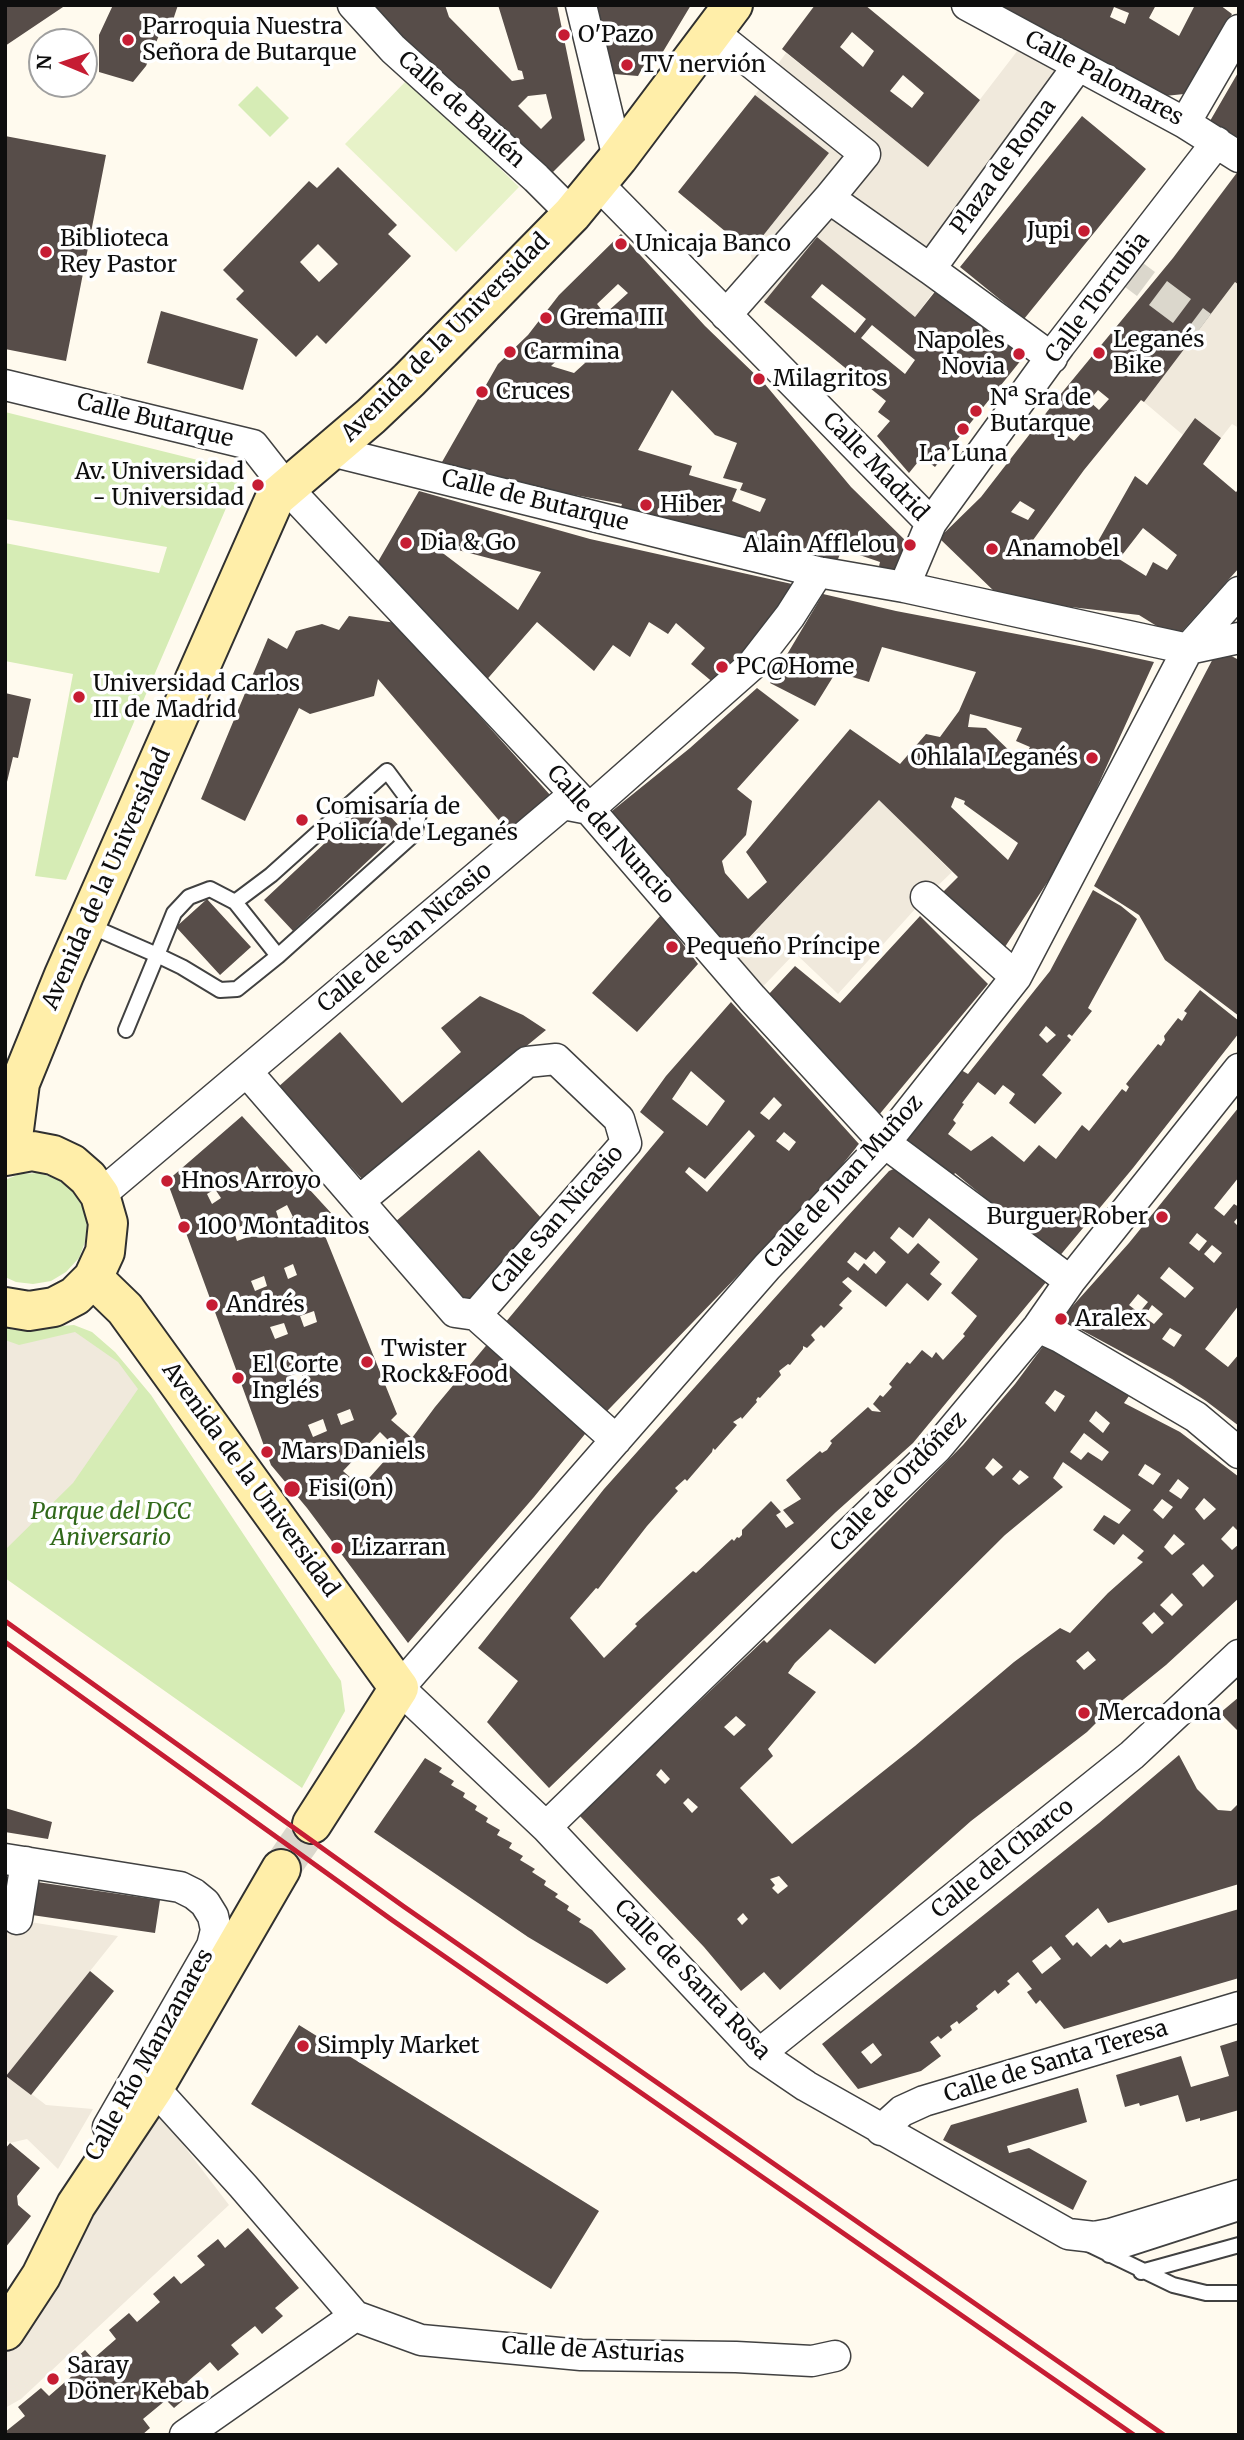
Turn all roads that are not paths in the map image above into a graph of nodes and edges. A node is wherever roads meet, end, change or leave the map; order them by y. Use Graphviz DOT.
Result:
graph roads {
  1 [pos="353,5"];
  2 [pos="581,5"];
  3 [pos="967,5"];
  4 [pos="723,19"];
  5 [pos="1239,30"];
  6 [pos="1078,65"];
  7 [pos="1185,123"];
  8 [pos="1228,150"];
  9 [pos="607,170"];
  10 [pos="830,198"];
  11 [pos="572,214"];
  12 [pos="930,269"];
  13 [pos="726,315"];
  14 [pos="1052,358"];
  15 [pos="5,385"];
  16 [pos="331,451"];
  17 [pos="286,487"];
  18 [pos="931,523"];
  19 [pos="818,572"];
  20 [pos="904,587"];
  21 [pos="1239,592"];
  22 [pos="1239,638"];
  23 [pos="1188,649"];
  24 [pos="589,809"];
  25 [pos="926,897"];
  26 [pos="235,902"];
  27 [pos="86,924"];
  28 [pos="157,955"];
  29 [pos="278,956"];
  30 [pos="1016,977"];
  31 [pos="126,1030"];
  32 [pos="1239,1069"];
  33 [pos="247,1072"];
  34 [pos="885,1143"];
  35 [pos="8,1154"];
  36 [pos="100,1195"];
  37 [pos="359,1201"];
  38 [pos="93,1278"];
  39 [pos="1070,1281"];
  40 [pos="5,1307"];
  41 [pos="476,1315"];
  42 [pos="1038,1327"];
  43 [pos="616,1440"];
  44 [pos="1239,1453"];
  45 [pos="1239,1655"];
  46 [pos="399,1688"];
  47 [pos="312,1824"];
  48 [pos="546,1827"];
  49 [pos="16,1860"];
  50 [pos="281,1869"];
  51 [pos="17,1919"];
  52 [pos="1239,2007"];
  53 [pos="759,2054"];
  54 [pos="155,2088"];
  55 [pos="881,2130"];
  56 [pos="1239,2195"];
  57 [pos="76,2205"];
  58 [pos="1239,2213"];
  59 [pos="1068,2234"];
  60 [pos="1239,2245"];
  61 [pos="1109,2255"];
  62 [pos="1141,2272"];
  63 [pos="1239,2293"];
  64 [pos="355,2316"];
  65 [pos="5,2331"];
  66 [pos="835,2356"];
  67 [pos="186,2435"];
  1 -- 11 [label="street, Calle de Bailén"];
  2 -- 9 [label="street"];
  3 -- 6 [label="street, Calle Palomares"];
  4 -- 9 [label="main road, Avenida de la Universidad"];
  4 -- 10 [label="street"];
  5 -- 7 [label="street"];
  6 -- 7 [label="street, Calle Palomares"];
  6 -- 12 [label="street, Plaza de Roma"];
  7 -- 8 [label="street, Calle Palomares"];
  8 -- 14 [label="street, Calle Torrubia"];
  9 -- 11 [label="main road, Avenida de la Universidad"];
  9 -- 13 [label="street, Calle Madrid"];
  10 -- 12 [label="street"];
  10 -- 13 [label="street"];
  11 -- 16 [label="main road, Avenida de la Universidad"];
  12 -- 14 [label="street"];
  13 -- 18 [label="street, Calle Madrid"];
  14 -- 18 [label="street, Calle Torrubia"];
  15 -- 17 [label="street, Calle Butarque"];
  16 -- 17 [label="main road, Avenida de la Universidad"];
  16 -- 19 [label="street, Calle de Butarque"];
  17 -- 24 [label="street, Calle del Nuncio"];
  17 -- 27 [label="main road, Avenida de la Universidad"];
  18 -- 20 [label="street, Calle Madrid"];
  19 -- 20 [label="street, Calle de Butarque"];
  19 -- 24 [label="street"];
  20 -- 23 [label="street"];
  21 -- 23 [label="street, Calle de Juan Muñoz"];
  22 -- 23 [label="street"];
  23 -- 30 [label="street, Calle de Juan Muñoz"];
  24 -- 33 [label="street, Calle de San Nicasio"];
  24 -- 34 [label="street, Calle del Nuncio"];
  25 -- 30 [label="street"];
  26 -- 28 [label="lane"];
  26 -- 29 [label="lane"];
  26 -- 29 [label="lane"];
  27 -- 28 [label="lane"];
  27 -- 35 [label="main road, Avenida de la Universidad"];
  28 -- 29 [label="lane"];
  28 -- 31 [label="lane"];
  30 -- 34 [label="street, Calle de Juan Muñoz"];
  32 -- 39 [label="street, Calle de Ordóñez"];
  33 -- 36 [label="street, Calle de San Nicasio"];
  33 -- 37 [label="street, Calle San Nicasio"];
  34 -- 39 [label="street, Calle del Nuncio"];
  34 -- 43 [label="street, Calle de Juan Muñoz"];
  35 -- 36 [label="main road"];
  36 -- 38 [label="main road"];
  37 -- 41 [label="street, Calle San Nicasio"];
  37 -- 41 [label="street, Calle San Nicasio"];
  38 -- 40 [label="main road"];
  38 -- 46 [label="main road, Avenida de la Universidad"];
  39 -- 42 [label="street, Calle de Ordóñez"];
  41 -- 43 [label="street"];
  42 -- 44 [label="street"];
  42 -- 48 [label="street, Calle de Ordóñez"];
  43 -- 46 [label="street, Calle de Juan Muñoz"];
  45 -- 53 [label="street, Calle del Charco"];
  46 -- 47 [label="main road"];
  46 -- 48 [label="street, Calle de Santa Rosa"];
  48 -- 53 [label="street, Calle de Santa Rosa"];
  49 -- 51 [label="street"];
  49 -- 57 [label="street, Calle Río Manzanares"];
  50 -- 54 [label="main road"];
  52 -- 55 [label="street, Calle de Santa Teresa"];
  53 -- 55 [label="street, Calle de Santa Rosa"];
  54 -- 57 [label="main road"];
  54 -- 64 [label="street, Calle de Asturias"];
  55 -- 59 [label="street, Calle de Santa Rosa"];
  56 -- 59 [label="street"];
  57 -- 65 [label="main road"];
  58 -- 61 [label="lane"];
  59 -- 61 [label="lane"];
  60 -- 62 [label="lane"];
  61 -- 62 [label="lane"];
  62 -- 63 [label="lane"];
  64 -- 66 [label="street, Calle de Asturias"];
  64 -- 67 [label="street"];
}
